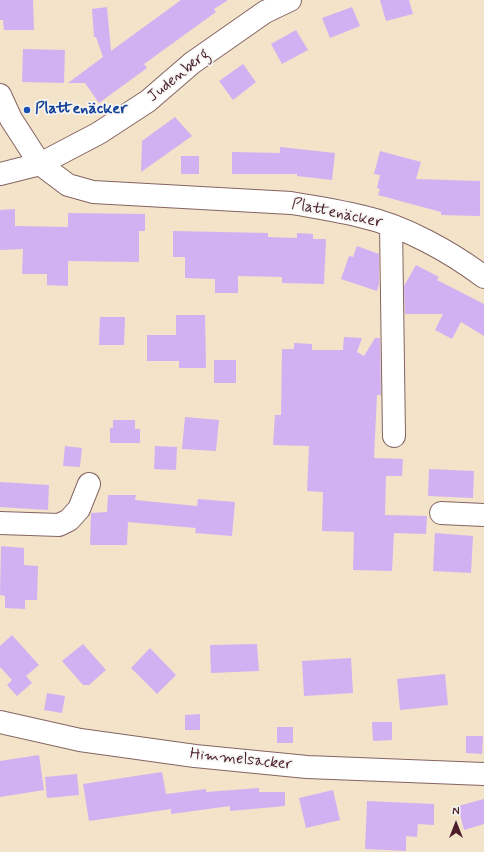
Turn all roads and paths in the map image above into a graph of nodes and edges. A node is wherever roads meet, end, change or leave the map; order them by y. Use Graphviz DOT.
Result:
graph roads {
  1 [pos="290,0"];
  2 [pos="0,95"];
  3 [pos="40,164"];
  4 [pos="0,174"];
  5 [pos="391,225"];
  6 [pos="484,277"];
  7 [pos="394,436"];
  8 [pos="88,484"];
  9 [pos="441,513"];
  10 [pos="484,515"];
  11 [pos="0,523"];
  12 [pos="0,722"];
  13 [pos="484,774"];
  1 -- 3 [label="street, Judenberg"];
  2 -- 3 [label="street"];
  3 -- 4 [label="street, Judenberg"];
  3 -- 5 [label="street, Plattenäcker"];
  5 -- 6 [label="street, Plattenäcker"];
  5 -- 7 [label="street"];
  8 -- 11 [label="street"];
  9 -- 10 [label="street"];
  12 -- 13 [label="street, Himmelsacker"];
}
